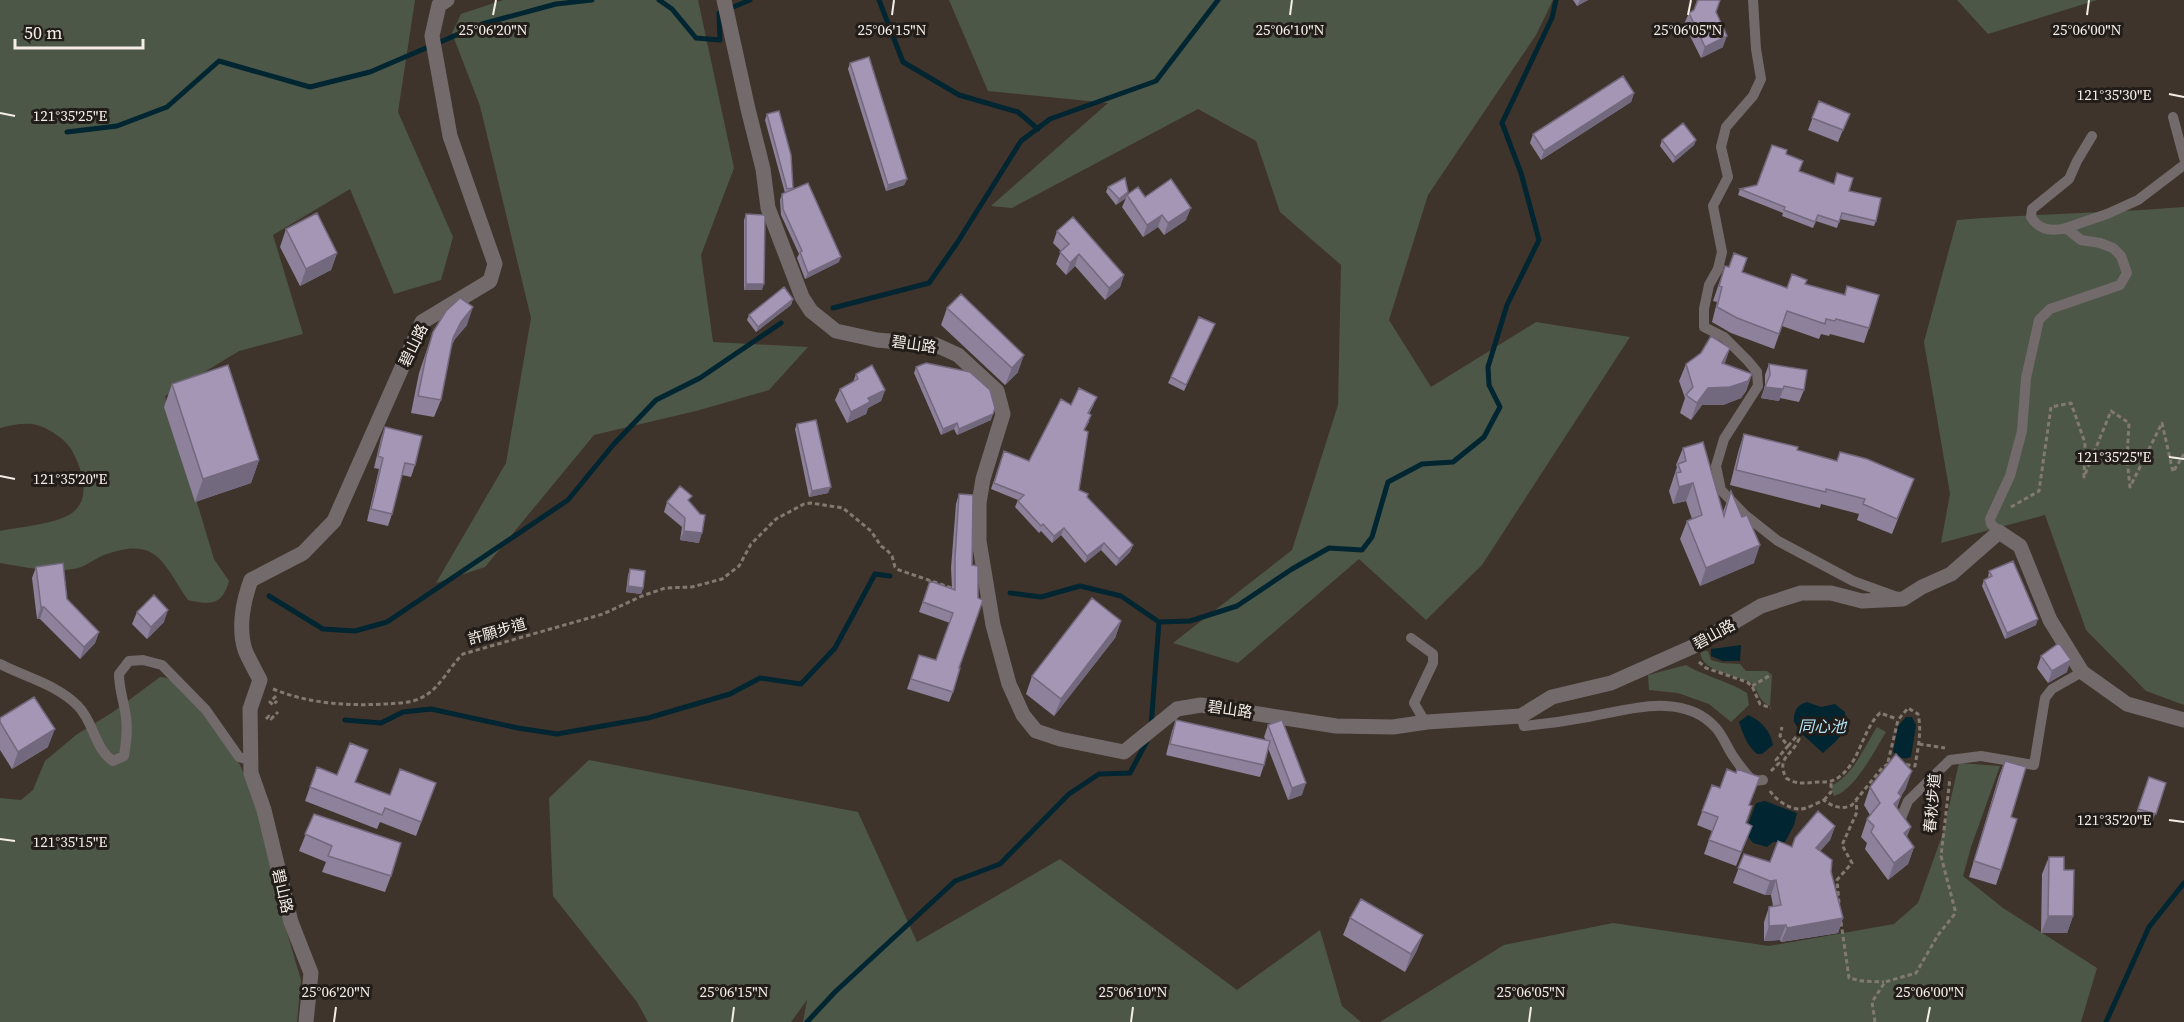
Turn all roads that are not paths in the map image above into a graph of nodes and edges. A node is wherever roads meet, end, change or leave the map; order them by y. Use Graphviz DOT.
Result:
graph roads {
  1 [pos="447,0"];
  2 [pos="724,0"];
  3 [pos="1752,0"];
  4 [pos="2173,117"];
  5 [pos="2092,136"];
  6 [pos="2184,158"];
  7 [pos="2184,165"];
  8 [pos="2066,228"];
  9 [pos="1999,532"];
  10 [pos="1903,599"];
  11 [pos="1411,638"];
  12 [pos="0,664"];
  13 [pos="2082,672"];
  14 [pos="1521,716"];
  15 [pos="2184,720"];
  16 [pos="1425,722"];
  17 [pos="249,760"];
  18 [pos="1764,778"];
  19 [pos="1899,823"];
  20 [pos="306,1022"];
  1 -- 17 [label="street, 碧山路"];
  2 -- 16 [label="street, 碧山路"];
  3 -- 10 [label="lane"];
  4 -- 6 [label="lane"];
  5 -- 8 [label="lane"];
  7 -- 8 [label="lane"];
  8 -- 9 [label="lane"];
  9 -- 10 [label="street, 碧山路"];
  9 -- 13 [label="street"];
  10 -- 14 [label="street, 碧山路"];
  11 -- 16 [label="lane"];
  12 -- 17 [label="lane"];
  13 -- 15 [label="street"];
  13 -- 19 [label="lane"];
  14 -- 16 [label="street, 碧山路"];
  14 -- 18 [label="lane"];
  17 -- 20 [label="street, 碧山路"];
}
